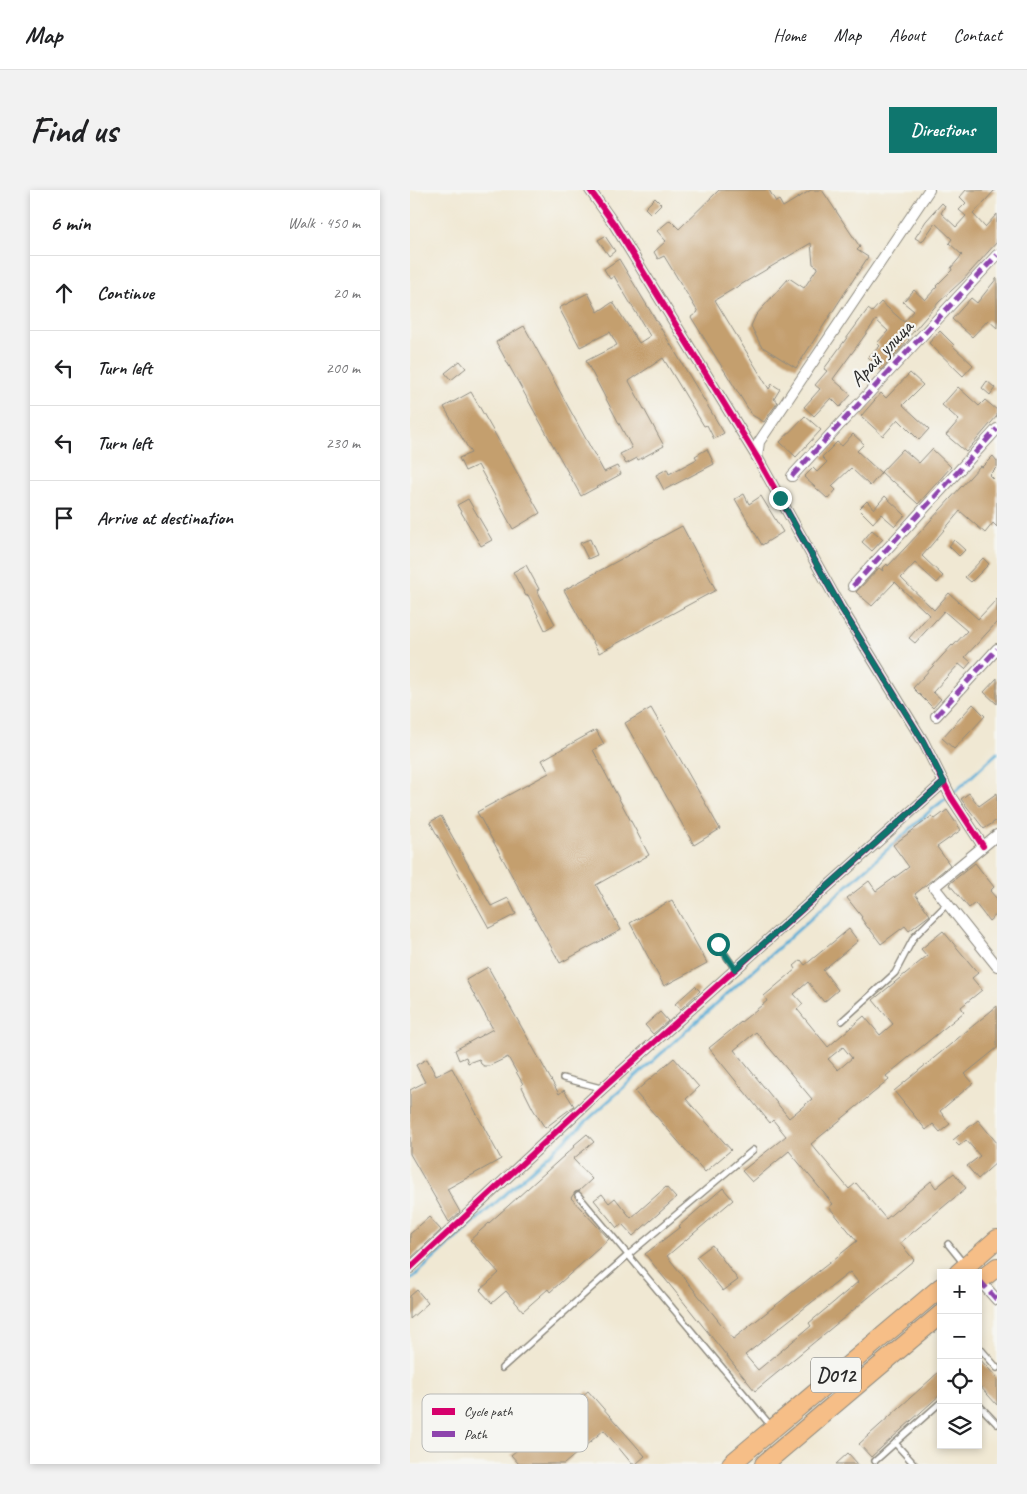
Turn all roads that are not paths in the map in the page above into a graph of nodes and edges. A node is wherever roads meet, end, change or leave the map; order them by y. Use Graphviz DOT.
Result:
graph roads {
  1 [pos="590,190"];
  2 [pos="929,190"];
  3 [pos="997,255"];
  4 [pos="997,429"];
  5 [pos="757,457"];
  6 [pos="792,476"];
  7 [pos="853,586"];
  8 [pos="997,649"];
  9 [pos="936,716"];
  10 [pos="945,784"];
  11 [pos="997,835"];
  12 [pos="983,846"];
  13 [pos="947,904"];
  14 [pos="718,944"];
  15 [pos="997,966"];
  16 [pos="735,969"];
  17 [pos="842,1020"];
  18 [pos="563,1078"];
  19 [pos="602,1088"];
  20 [pos="753,1150"];
  21 [pos="578,1195"];
  22 [pos="997,1239"];
  23 [pos="948,1244"];
  24 [pos="628,1256"];
  25 [pos="997,1267"];
  26 [pos="410,1268"];
  27 [pos="967,1269"];
  28 [pos="977,1269"];
  29 [pos="982,1272"];
  30 [pos="982,1286"];
  31 [pos="937,1290"];
  32 [pos="997,1300"];
  33 [pos="937,1317"];
  34 [pos="982,1350"];
  35 [pos="502,1368"];
  36 [pos="997,1368"];
  37 [pos="939,1404"];
  38 [pos="982,1408"];
  39 [pos="997,1424"];
  40 [pos="773,1429"];
  41 [pos="895,1443"];
  42 [pos="747,1451"];
  43 [pos="875,1461"];
  44 [pos="731,1464"];
  45 [pos="763,1464"];
  46 [pos="914,1464"];
  1 -- 5 [label="street"];
  2 -- 5 [label="street"];
  3 -- 6 [label="street, Арай улица"];
  4 -- 7 [label="street"];
  5 -- 10 [label="street"];
  8 -- 9 [label="street"];
  10 -- 12 [label="street"];
  10 -- 16 [label="street"];
  11 -- 12 [label="street"];
  12 -- 13 [label="street"];
  13 -- 15 [label="street"];
  13 -- 17 [label="lane"];
  14 -- 16 [label="lane"];
  16 -- 19 [label="street"];
  18 -- 19 [label="lane"];
  19 -- 26 [label="street"];
  20 -- 24 [label="lane"];
  21 -- 24 [label="lane"];
  22 -- 28 [label="highway"];
  23 -- 27 [label="lane"];
  24 -- 35 [label="lane"];
  24 -- 40 [label="lane"];
  25 -- 29 [label="highway"];
  30 -- 32 [label="street"];
  31 -- 40 [label="highway, D012"];
  33 -- 45 [label="highway, D012"];
  34 -- 36 [label="lane"];
  37 -- 41 [label="lane"];
  38 -- 39 [label="lane"];
  40 -- 42 [label="highway, D012"];
  41 -- 43 [label="lane"];
  41 -- 46 [label="lane"];
  42 -- 44 [label="highway, D012"];
  42 -- 45 [label="highway"];
}
